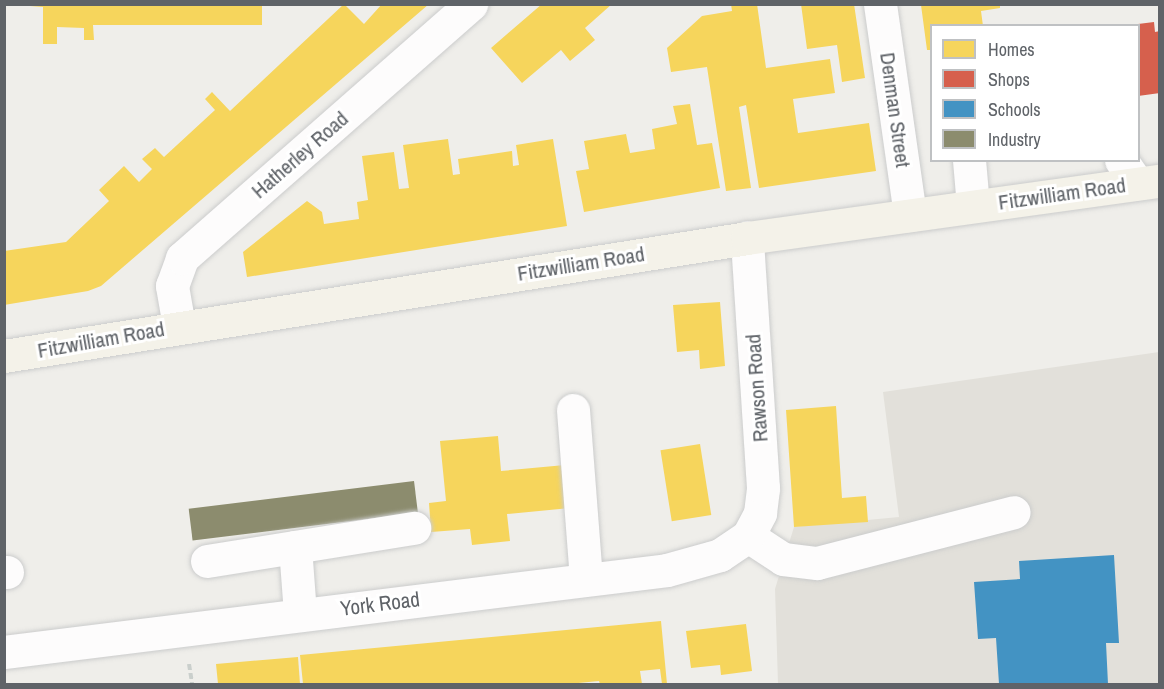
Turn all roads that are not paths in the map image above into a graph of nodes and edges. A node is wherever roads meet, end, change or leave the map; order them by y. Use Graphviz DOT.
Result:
graph roads {
  1 [pos="471,4"];
  2 [pos="880,4"];
  3 [pos="969,162"];
  4 [pos="1139,175"];
  5 [pos="974,206"];
  6 [pos="910,215"];
  7 [pos="747,238"];
  8 [pos="179,326"];
  9 [pos="4,356"];
  10 [pos="573,410"];
  11 [pos="1014,512"];
  12 [pos="414,528"];
  13 [pos="748,536"];
  14 [pos="295,547"];
  15 [pos="207,561"];
  16 [pos="586,579"];
  17 [pos="300,614"];
  18 [pos="4,652"];
  1 -- 8 [label="street, Hatherley Road"];
  2 -- 6 [label="street, Denman Street"];
  3 -- 5 [label="street"];
  4 -- 5 [label="main road, Fitzwilliam Road"];
  5 -- 6 [label="main road, Fitzwilliam Road"];
  6 -- 7 [label="main road, Fitzwilliam Road"];
  7 -- 8 [label="main road, Fitzwilliam Road"];
  7 -- 13 [label="street, Rawson Road"];
  8 -- 9 [label="main road, Fitzwilliam Road"];
  10 -- 16 [label="street"];
  11 -- 13 [label="street"];
  12 -- 14 [label="street"];
  13 -- 16 [label="street, York Road"];
  14 -- 15 [label="street"];
  14 -- 17 [label="street"];
  16 -- 17 [label="street, York Road"];
  17 -- 18 [label="street, York Road"];
}
